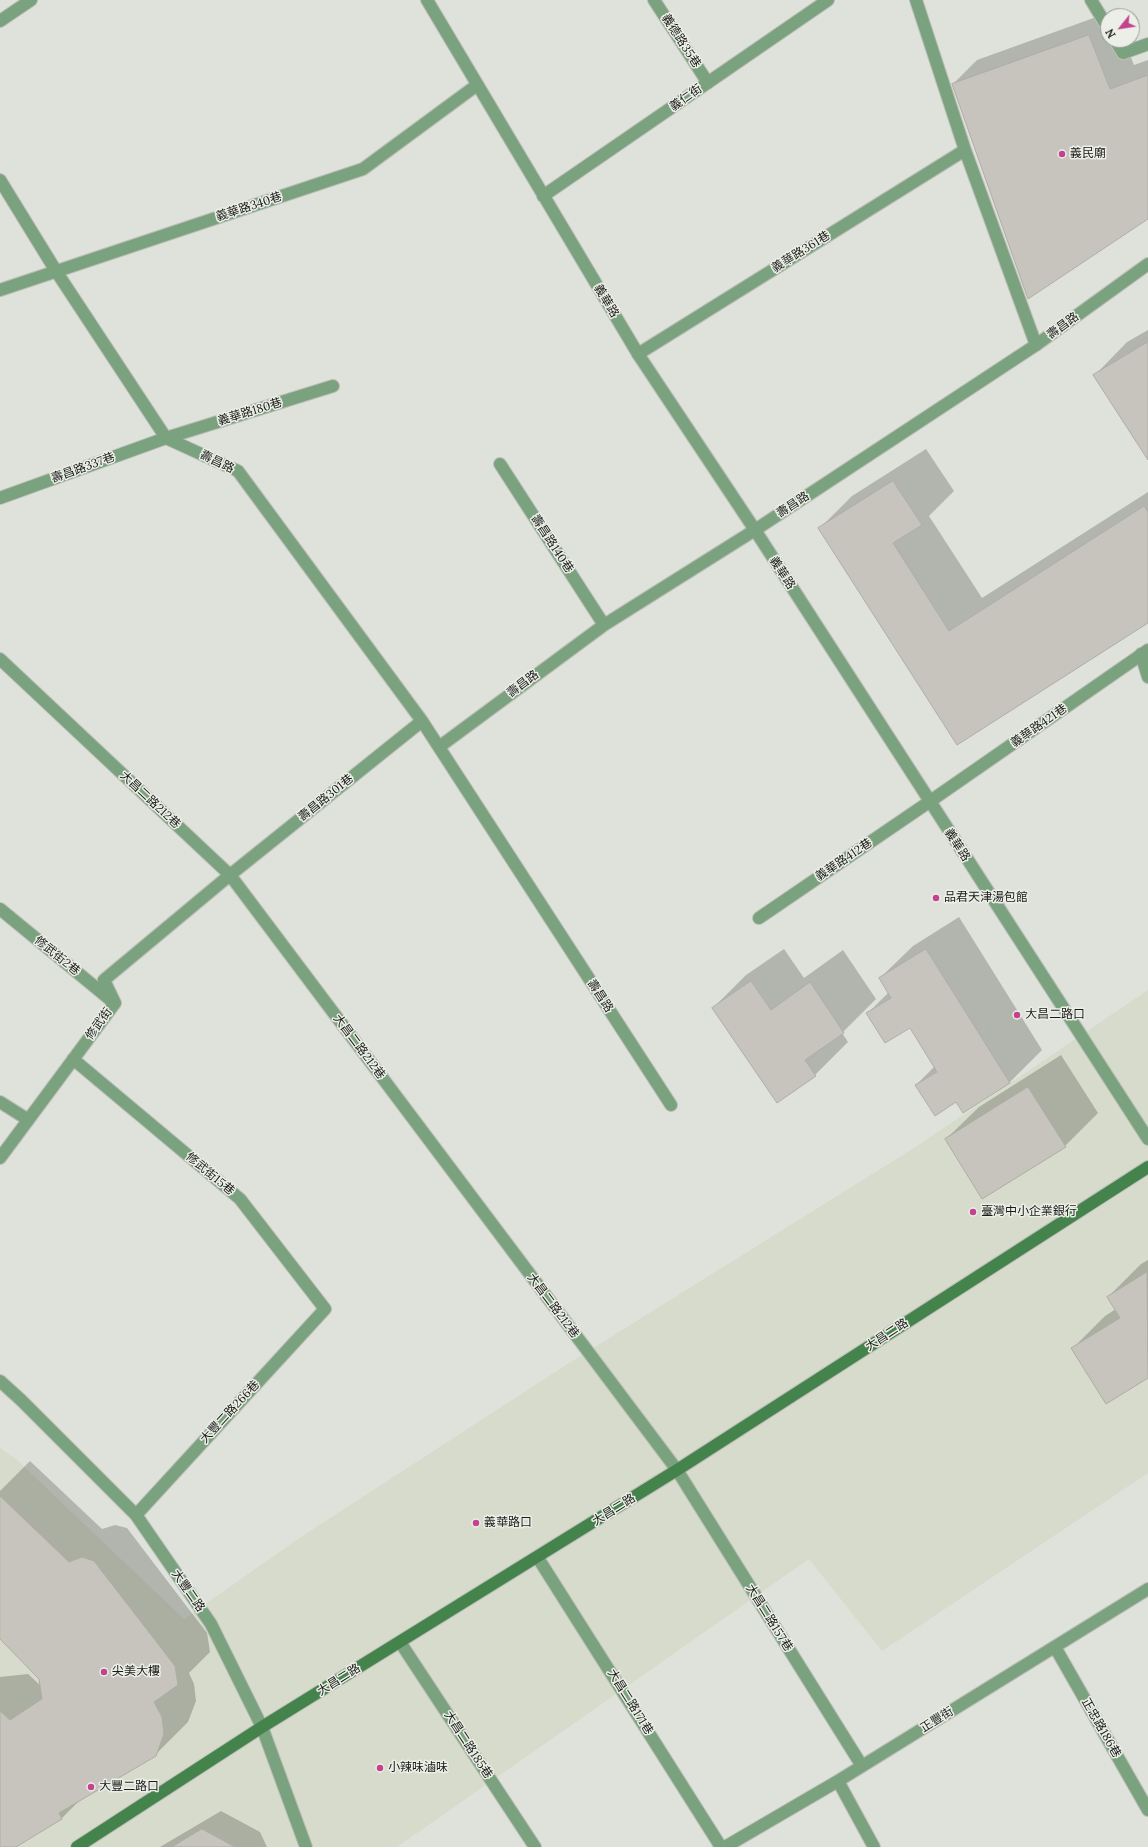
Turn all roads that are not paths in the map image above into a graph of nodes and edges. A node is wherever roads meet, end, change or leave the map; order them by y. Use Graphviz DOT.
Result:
graph roads {
  1 [pos="31,0"];
  2 [pos="427,0"];
  3 [pos="654,0"];
  4 [pos="827,0"];
  5 [pos="916,0"];
  6 [pos="1091,0"];
  7 [pos="1100,15"];
  8 [pos="0,21"];
  9 [pos="1119,48"];
  10 [pos="1136,48"];
  11 [pos="708,83"];
  12 [pos="477,84"];
  13 [pos="965,150"];
  14 [pos="0,180"];
  15 [pos="543,196"];
  16 [pos="1148,264"];
  17 [pos="56,271"];
  18 [pos="0,290"];
  19 [pos="1036,345"];
  20 [pos="638,354"];
  21 [pos="333,386"];
  22 [pos="166,438"];
  23 [pos="500,464"];
  24 [pos="0,498"];
  25 [pos="755,530"];
  26 [pos="604,624"];
  27 [pos="1145,652"];
  28 [pos="0,659"];
  29 [pos="1148,678"];
  30 [pos="422,721"];
  31 [pos="439,747"];
  32 [pos="930,802"];
  33 [pos="230,875"];
  34 [pos="0,909"];
  35 [pos="760,918"];
  36 [pos="114,1003"];
  37 [pos="74,1059"];
  38 [pos="0,1102"];
  39 [pos="671,1105"];
  40 [pos="27,1119"];
  41 [pos="1148,1139"];
  42 [pos="0,1158"];
  43 [pos="1148,1168"];
  44 [pos="325,1309"];
  45 [pos="0,1381"];
  46 [pos="677,1470"];
  47 [pos="136,1515"];
  48 [pos="538,1558"];
  49 [pos="1148,1589"];
  50 [pos="400,1642"];
  51 [pos="1054,1647"];
  52 [pos="262,1727"];
  53 [pos="862,1766"];
  54 [pos="838,1781"];
  55 [pos="1148,1810"];
  56 [pos="77,1847"];
  57 [pos="306,1847"];
  58 [pos="535,1847"];
  59 [pos="721,1847"];
  60 [pos="725,1847"];
  61 [pos="874,1847"];
  1 -- 8 [label="street"];
  2 -- 12 [label="street, 義華路"];
  3 -- 11 [label="street, 義德路35巷"];
  4 -- 11 [label="street, 義仁街"];
  5 -- 13 [label="street"];
  6 -- 7 [label="street"];
  9 -- 10 [label="street"];
  11 -- 15 [label="street, 義仁街"];
  12 -- 15 [label="street, 義華路"];
  12 -- 17 [label="street, 義華路340巷"];
  13 -- 19 [label="street"];
  13 -- 20 [label="street, 義華路361巷"];
  14 -- 17 [label="street"];
  15 -- 20 [label="street, 義華路"];
  16 -- 19 [label="street, 壽昌路"];
  17 -- 18 [label="street, 義華路340巷"];
  17 -- 22 [label="street"];
  19 -- 25 [label="street, 壽昌路"];
  20 -- 25 [label="street, 義華路"];
  21 -- 22 [label="street, 義華路180巷"];
  22 -- 24 [label="street, 壽昌路337巷"];
  22 -- 30 [label="street, 壽昌路"];
  23 -- 26 [label="street, 壽昌路140巷"];
  25 -- 26 [label="street, 壽昌路"];
  25 -- 32 [label="street, 義華路"];
  26 -- 31 [label="street, 壽昌路"];
  27 -- 29 [label="street"];
  27 -- 32 [label="street, 義華路421巷"];
  28 -- 33 [label="street, 大昌二路212巷"];
  30 -- 31 [label="street, 壽昌路"];
  30 -- 33 [label="street, 壽昌路301巷"];
  31 -- 39 [label="street, 壽昌路"];
  32 -- 35 [label="street, 義華路412巷"];
  32 -- 41 [label="street, 義華路"];
  33 -- 36 [label="street, 修武街"];
  33 -- 46 [label="street, 大昌二路212巷"];
  34 -- 36 [label="street, 修武街2巷"];
  36 -- 37 [label="street, 修武街"];
  37 -- 40 [label="street, 修武街"];
  37 -- 44 [label="street, 修武街15巷"];
  38 -- 40 [label="street"];
  40 -- 42 [label="street, 修武街"];
  43 -- 46 [label="street, 大昌二路"];
  44 -- 47 [label="street, 大豐二路266巷"];
  45 -- 47 [label="street, 大豐二路"];
  46 -- 48 [label="street, 大昌二路"];
  46 -- 53 [label="street, 大昌二路157巷"];
  47 -- 52 [label="street, 大豐二路"];
  48 -- 50 [label="street, 大昌二路"];
  48 -- 59 [label="street, 大昌二路171巷"];
  49 -- 51 [label="street, 正豐街"];
  50 -- 52 [label="street, 大昌二路"];
  50 -- 58 [label="street, 大昌二路185巷"];
  51 -- 53 [label="street, 正豐街"];
  51 -- 55 [label="street, 正忠路186巷"];
  52 -- 56 [label="street, 大昌二路"];
  52 -- 57 [label="street, 大豐二路"];
  53 -- 54 [label="street, 正豐街"];
  54 -- 60 [label="street, 正豐街"];
  54 -- 61 [label="street"];
}
